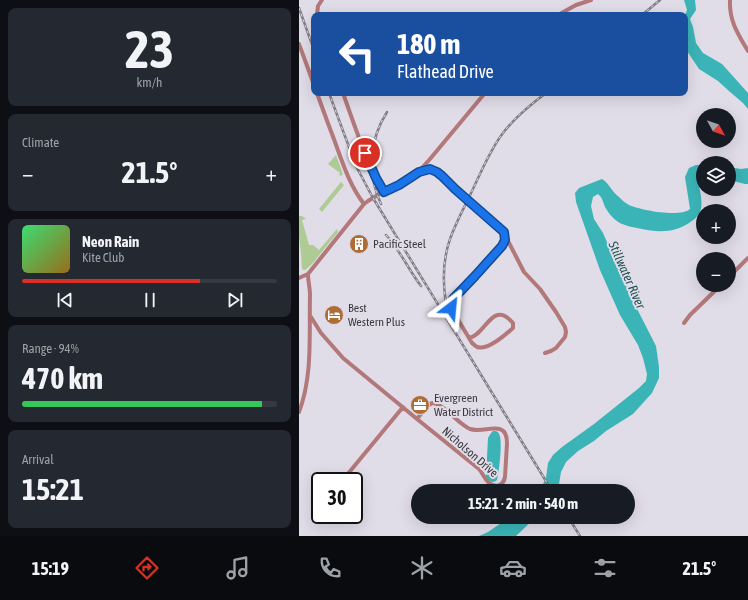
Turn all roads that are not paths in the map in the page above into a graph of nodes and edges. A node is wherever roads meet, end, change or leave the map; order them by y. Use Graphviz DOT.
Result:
graph roads {
  1 [pos="322,0"];
  2 [pos="591,0"];
  3 [pos="729,0"];
  4 [pos="317,12"];
  5 [pos="563,12"];
  6 [pos="299,44"];
  7 [pos="748,50"];
  8 [pos="311,78"];
  9 [pos="318,96"];
  10 [pos="344,96"];
  11 [pos="482,96"];
  12 [pos="415,174"];
  13 [pos="384,192"];
  14 [pos="364,204"];
  15 [pos="504,232"];
  16 [pos="748,258"];
  17 [pos="736,270"];
  18 [pos="308,274"];
  19 [pos="299,278"];
  20 [pos="714,292"];
  21 [pos="309,313"];
  22 [pos="684,323"];
  23 [pos="469,338"];
  24 [pos="545,353"];
  25 [pos="403,407"];
  26 [pos="299,412"];
  27 [pos="417,419"];
  28 [pos="349,472"];
  1 -- 4 [label="street"];
  2 -- 5 [label="street"];
  3 -- 7 [label="street"];
  6 -- 8 [label="street"];
  9 -- 14 [label="street"];
  10 -- 13 [label="street"];
  11 -- 12 [label="street"];
  12 -- 13 [label="street"];
  12 -- 15 [label="street"];
  13 -- 14 [label="street"];
  14 -- 18 [label="street"];
  15 -- 23 [label="street"];
  15 -- 24 [label="street"];
  16 -- 17 [label="street"];
  18 -- 19 [label="street"];
  18 -- 21 [label="street"];
  20 -- 22 [label="street"];
  21 -- 25 [label="street, Nicholson Drive"];
  21 -- 26 [label="street"];
  23 -- 23 [label="street"];
  25 -- 27 [label="street, Nicholson Drive"];
  25 -- 28 [label="street"];
  27 -- 27 [label="street, Nicholson Drive"];
}
